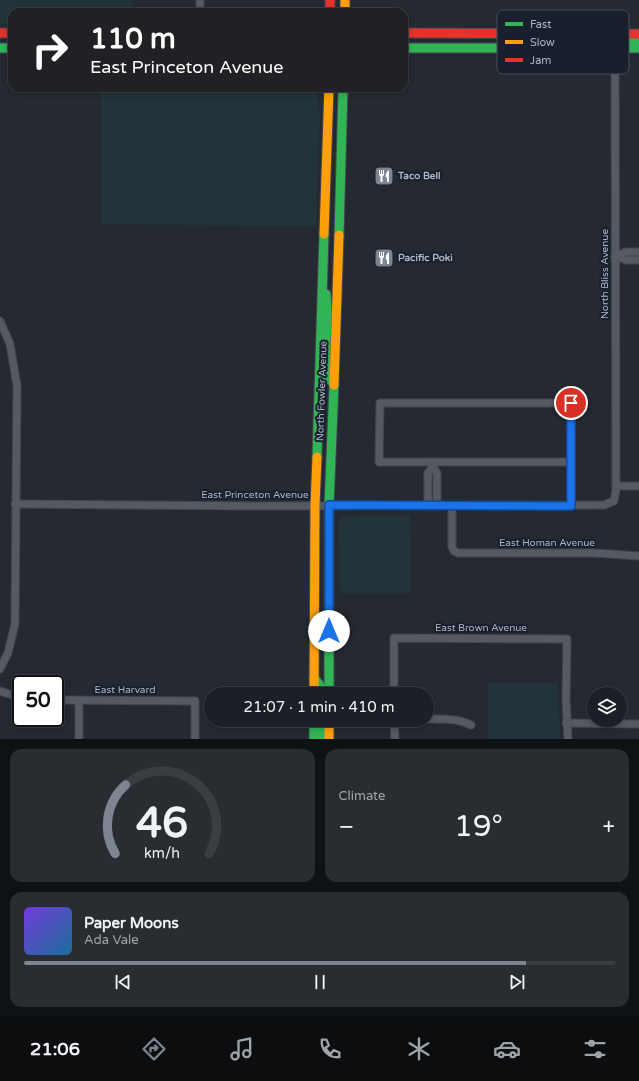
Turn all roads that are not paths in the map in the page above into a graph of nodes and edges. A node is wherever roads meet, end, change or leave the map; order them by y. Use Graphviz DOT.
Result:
graph roads {
  1 [pos="408,33"];
  2 [pos="497,33"];
  3 [pos="408,48"];
  4 [pos="497,48"];
  5 [pos="615,74"];
  6 [pos="329,92"];
  7 [pos="343,92"];
  8 [pos="639,252"];
  9 [pos="615,256"];
  10 [pos="639,260"];
  11 [pos="323,271"];
  12 [pos="0,321"];
  13 [pos="333,382"];
  14 [pos="571,462"];
  15 [pos="433,465"];
  16 [pos="428,480"];
  17 [pos="437,480"];
  18 [pos="616,486"];
  19 [pos="637,486"];
  20 [pos="614,501"];
  21 [pos="16,504"];
  22 [pos="315,505"];
  23 [pos="329,505"];
  24 [pos="428,506"];
  25 [pos="437,506"];
  26 [pos="452,506"];
  27 [pos="571,506"];
  28 [pos="639,556"];
  29 [pos="0,669"];
  30 [pos="314,678"];
  31 [pos="314,687"];
  32 [pos="321,687"];
  33 [pos="329,687"];
  34 [pos="394,687"];
  35 [pos="0,691"];
  36 [pos="12,695"];
  37 [pos="64,700"];
  38 [pos="79,700"];
  39 [pos="434,719"];
  40 [pos="566,723"];
  41 [pos="639,724"];
  42 [pos="471,725"];
  43 [pos="314,727"];
  44 [pos="322,727"];
  45 [pos="328,727"];
  46 [pos="394,727"];
  47 [pos="79,739"];
  48 [pos="196,739"];
  49 [pos="314,739"];
  50 [pos="322,739"];
  51 [pos="328,739"];
  52 [pos="395,739"];
  53 [pos="568,739"];
  1 -- 2 [label="main road"];
  3 -- 4 [label="main road"];
  5 -- 9 [label="street, North Bliss Avenue"];
  6 -- 11 [label="main road, North Fowler Avenue"];
  7 -- 13 [label="main road, North Fowler Avenue"];
  8 -- 9 [label="street"];
  9 -- 10 [label="street"];
  9 -- 18 [label="street, North Bliss Avenue"];
  11 -- 13 [label="main road"];
  11 -- 22 [label="main road, North Fowler Avenue"];
  12 -- 21 [label="street"];
  13 -- 23 [label="main road, North Fowler Avenue"];
  14 -- 15 [label="street"];
  14 -- 15 [label="street"];
  14 -- 27 [label="street"];
  15 -- 16 [label="street"];
  15 -- 17 [label="street"];
  16 -- 17 [label="street"];
  16 -- 24 [label="street"];
  17 -- 25 [label="street"];
  18 -- 19 [label="street"];
  18 -- 20 [label="street, North Bliss Avenue"];
  20 -- 27 [label="street, East Princeton Avenue"];
  21 -- 22 [label="street, East Princeton Avenue"];
  21 -- 29 [label="street"];
  22 -- 23 [label="street, East Princeton Avenue"];
  22 -- 30 [label="main road, North Fowler Avenue"];
  23 -- 24 [label="street, East Princeton Avenue"];
  23 -- 33 [label="main road, North Fowler Avenue"];
  24 -- 25 [label="street, East Princeton Avenue"];
  25 -- 26 [label="street, East Princeton Avenue"];
  26 -- 27 [label="street, East Princeton Avenue"];
  26 -- 28 [label="street, East Homan Avenue"];
  30 -- 31 [label="main road, North Fowler Avenue"];
  30 -- 32 [label="main road"];
  34 -- 40 [label="street, East Brown Avenue"];
  35 -- 36 [label="street"];
  37 -- 38 [label="street, East Harvard"];
  38 -- 47 [label="street"];
  38 -- 48 [label="street, East Harvard"];
  39 -- 42 [label="street"];
  40 -- 41 [label="street"];
  40 -- 53 [label="street"];
  43 -- 49 [label="main road"];
  44 -- 50 [label="main road"];
  45 -- 51 [label="main road"];
  46 -- 52 [label="street"];
}
